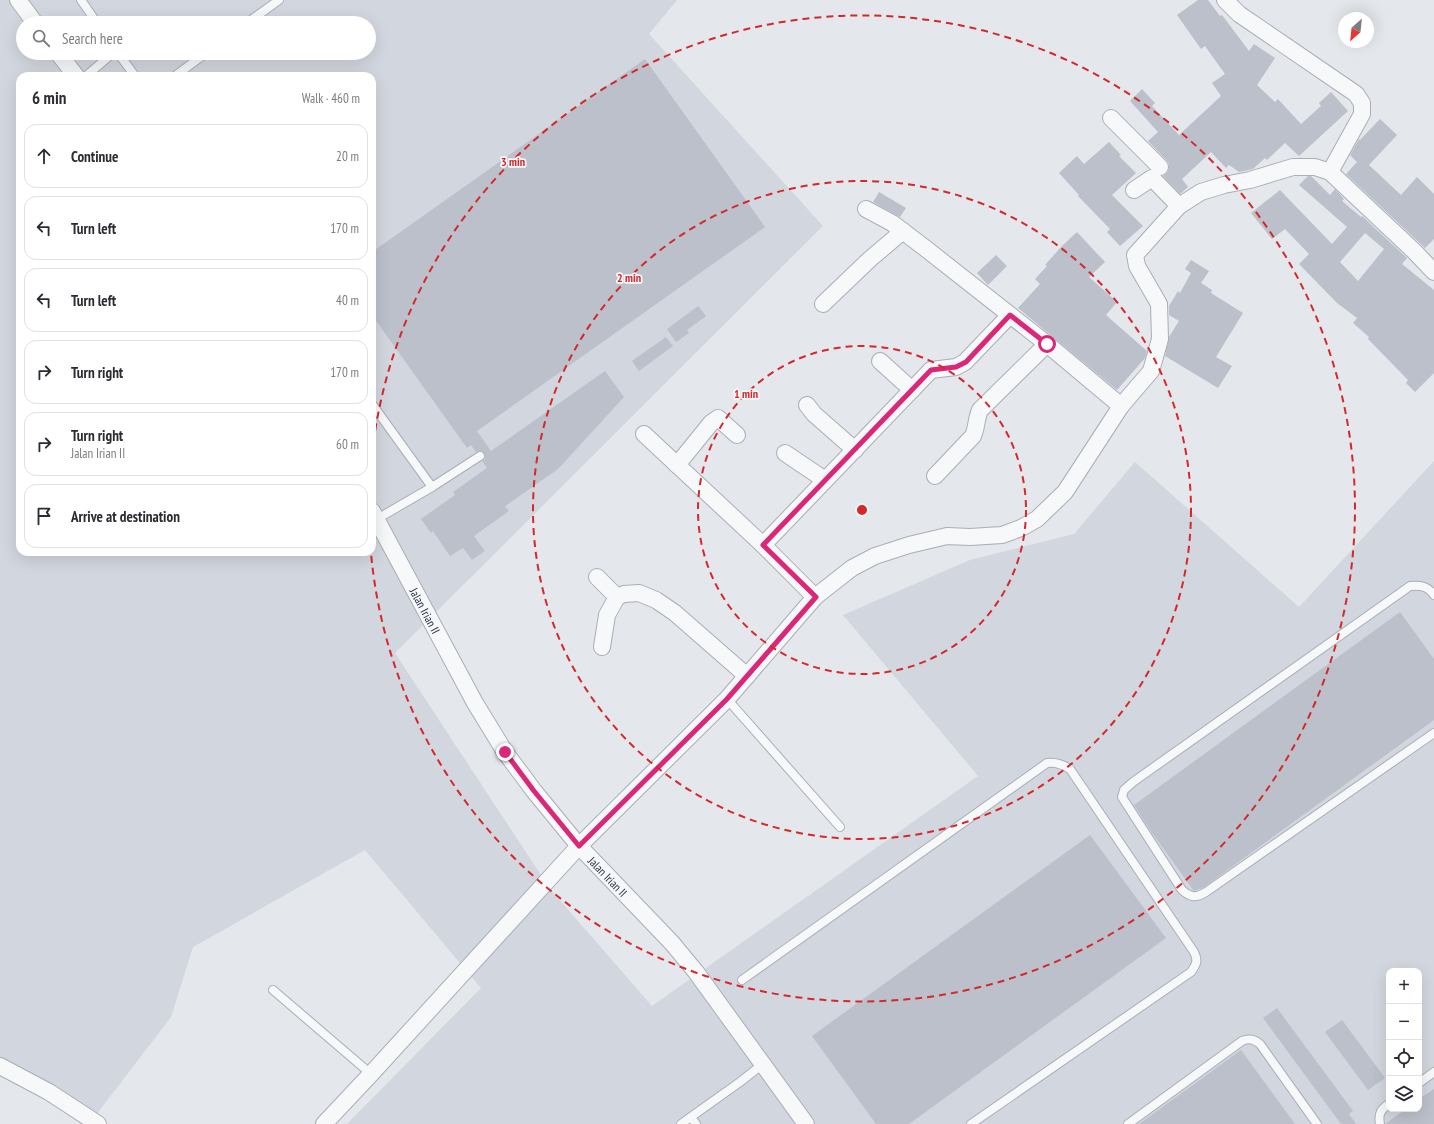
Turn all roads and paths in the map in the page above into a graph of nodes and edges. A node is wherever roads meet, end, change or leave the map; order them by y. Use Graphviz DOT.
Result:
graph roads {
  1 [pos="18,0"];
  2 [pos="81,0"];
  3 [pos="279,0"];
  4 [pos="1225,0"];
  5 [pos="30,16"];
  6 [pos="92,16"];
  7 [pos="257,16"];
  8 [pos="63,60"];
  9 [pos="105,60"];
  10 [pos="123,60"];
  11 [pos="197,60"];
  12 [pos="73,72"];
  13 [pos="91,72"];
  14 [pos="132,72"];
  15 [pos="180,72"];
  16 [pos="1111,118"];
  17 [pos="1159,167"];
  18 [pos="1330,172"];
  19 [pos="1134,190"];
  20 [pos="1179,206"];
  21 [pos="866,209"];
  22 [pos="903,231"];
  23 [pos="1434,272"];
  24 [pos="823,304"];
  25 [pos="1010,315"];
  26 [pos="1047,344"];
  27 [pos="880,361"];
  28 [pos="912,390"];
  29 [pos="807,405"];
  30 [pos="1121,406"];
  31 [pos="376,410"];
  32 [pos="644,434"];
  33 [pos="737,435"];
  34 [pos="855,450"];
  35 [pos="785,453"];
  36 [pos="480,456"];
  37 [pos="677,465"];
  38 [pos="935,476"];
  39 [pos="825,480"];
  40 [pos="432,487"];
  41 [pos="376,514"];
  42 [pos="376,519"];
  43 [pos="763,545"];
  44 [pos="597,577"];
  45 [pos="1434,595"];
  46 [pos="617,597"];
  47 [pos="816,597"];
  48 [pos="602,647"];
  49 [pos="747,676"];
  50 [pos="727,699"];
  51 [pos="1434,733"];
  52 [pos="840,827"];
  53 [pos="579,846"];
  54 [pos="742,980"];
  55 [pos="273,990"];
  56 [pos="762,1064"];
  57 [pos="0,1066"];
  58 [pos="1434,1072"];
  59 [pos="371,1074"];
  60 [pos="1422,1080"];
  61 [pos="1386,1106"];
  62 [pos="693,1120"];
  63 [pos="88,1121"];
  64 [pos="324,1124"];
  65 [pos="681,1124"];
  66 [pos="806,1124"];
  67 [pos="971,1124"];
  68 [pos="1128,1124"];
  69 [pos="1317,1124"];
  70 [pos="1380,1124"];
  1 -- 5 [label="street"];
  2 -- 6 [label="lane"];
  3 -- 7 [label="lane"];
  4 -- 18 [label="street"];
  8 -- 12 [label="street"];
  9 -- 13 [label="lane"];
  10 -- 14 [label="lane"];
  11 -- 15 [label="lane"];
  16 -- 17 [label="street"];
  17 -- 19 [label="street"];
  17 -- 20 [label="street"];
  18 -- 20 [label="street"];
  18 -- 23 [label="street"];
  20 -- 30 [label="street"];
  21 -- 22 [label="street"];
  22 -- 24 [label="street"];
  22 -- 25 [label="street"];
  25 -- 26 [label="street"];
  25 -- 28 [label="street"];
  26 -- 30 [label="street"];
  26 -- 38 [label="street"];
  27 -- 28 [label="street"];
  28 -- 34 [label="street"];
  29 -- 34 [label="street"];
  30 -- 47 [label="street"];
  31 -- 40 [label="lane"];
  32 -- 37 [label="street"];
  33 -- 37 [label="street"];
  34 -- 39 [label="street"];
  35 -- 39 [label="street"];
  36 -- 40 [label="lane"];
  37 -- 43 [label="street"];
  39 -- 43 [label="street"];
  40 -- 41 [label="lane"];
  42 -- 53 [label="street, Jalan Irian II"];
  43 -- 47 [label="street"];
  44 -- 46 [label="street"];
  45 -- 51 [label="lane"];
  46 -- 48 [label="street"];
  46 -- 49 [label="street"];
  47 -- 49 [label="street"];
  49 -- 50 [label="street"];
  50 -- 52 [label="lane"];
  50 -- 53 [label="street"];
  53 -- 56 [label="street, Jalan Irian II"];
  53 -- 59 [label="street"];
  54 -- 67 [label="lane"];
  55 -- 59 [label="lane"];
  56 -- 62 [label="lane"];
  56 -- 66 [label="street, Jalan Irian II"];
  57 -- 63 [label="street"];
  58 -- 60 [label="lane"];
  59 -- 64 [label="street"];
  61 -- 70 [label="lane"];
  62 -- 65 [label="lane"];
  68 -- 69 [label="lane"];
}
